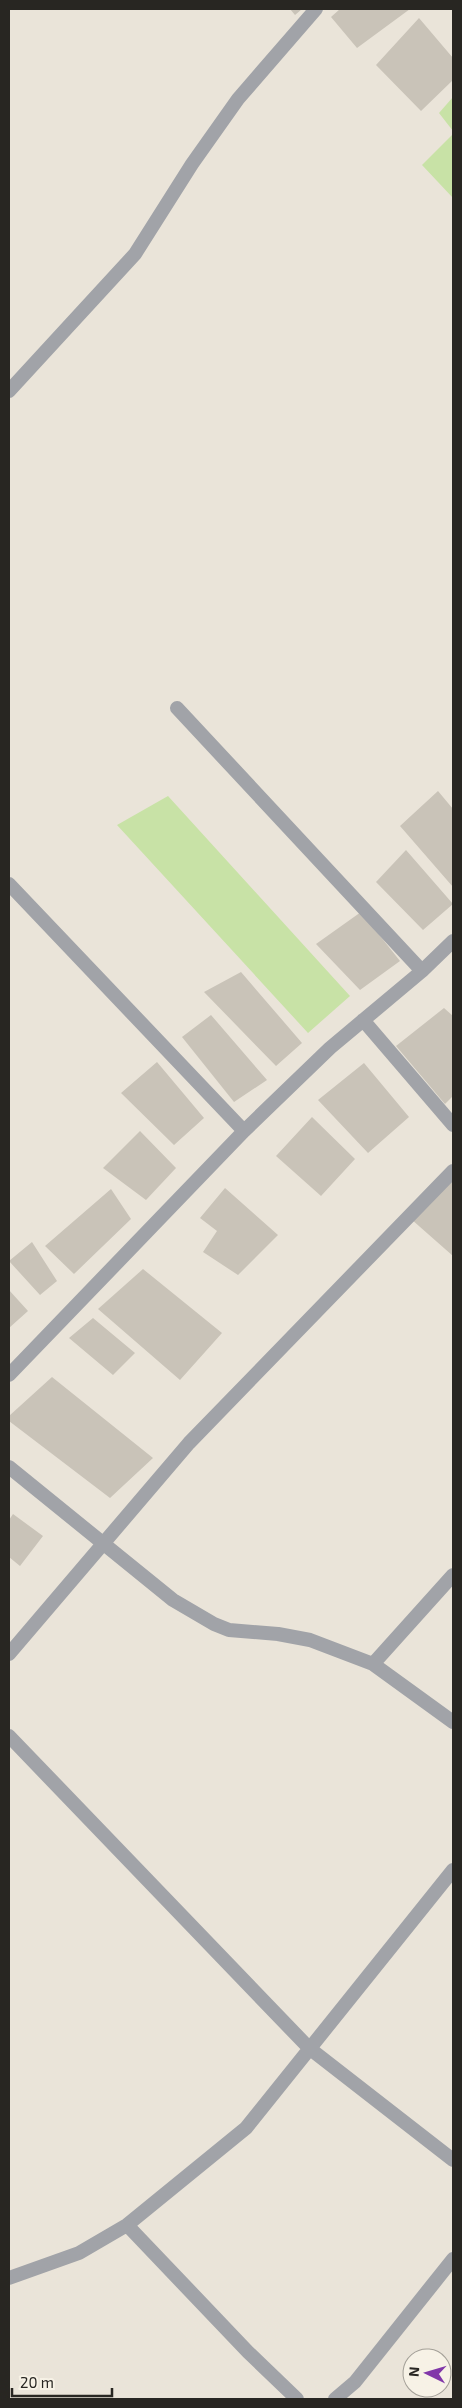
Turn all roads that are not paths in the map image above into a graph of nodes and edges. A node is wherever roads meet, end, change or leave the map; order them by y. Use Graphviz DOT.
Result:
graph roads {
  1 [pos="316,9"];
  2 [pos="9,391"];
  3 [pos="177,708"];
  4 [pos="9,884"];
  5 [pos="453,941"];
  6 [pos="422,971"];
  7 [pos="363,1020"];
  8 [pos="453,1125"];
  9 [pos="244,1131"];
  10 [pos="453,1171"];
  11 [pos="9,1375"];
  12 [pos="9,1467"];
  13 [pos="103,1545"];
  14 [pos="453,1575"];
  15 [pos="9,1654"];
  16 [pos="373,1664"];
  17 [pos="453,1722"];
  18 [pos="9,1736"];
  19 [pos="453,1870"];
  20 [pos="309,2048"];
  21 [pos="453,2160"];
  22 [pos="127,2224"];
  23 [pos="453,2259"];
  24 [pos="9,2278"];
  25 [pos="297,2399"];
  26 [pos="335,2399"];
  1 -- 2 [label="street"];
  3 -- 6 [label="street"];
  4 -- 9 [label="street"];
  5 -- 6 [label="street"];
  6 -- 7 [label="street"];
  7 -- 8 [label="street"];
  7 -- 9 [label="street"];
  9 -- 11 [label="street"];
  10 -- 13 [label="street"];
  12 -- 13 [label="street"];
  13 -- 15 [label="street"];
  13 -- 16 [label="street"];
  14 -- 16 [label="street"];
  16 -- 17 [label="street"];
  18 -- 20 [label="street"];
  19 -- 20 [label="street"];
  20 -- 21 [label="street"];
  20 -- 22 [label="street"];
  22 -- 24 [label="street"];
  22 -- 25 [label="street"];
  23 -- 26 [label="street"];
}
